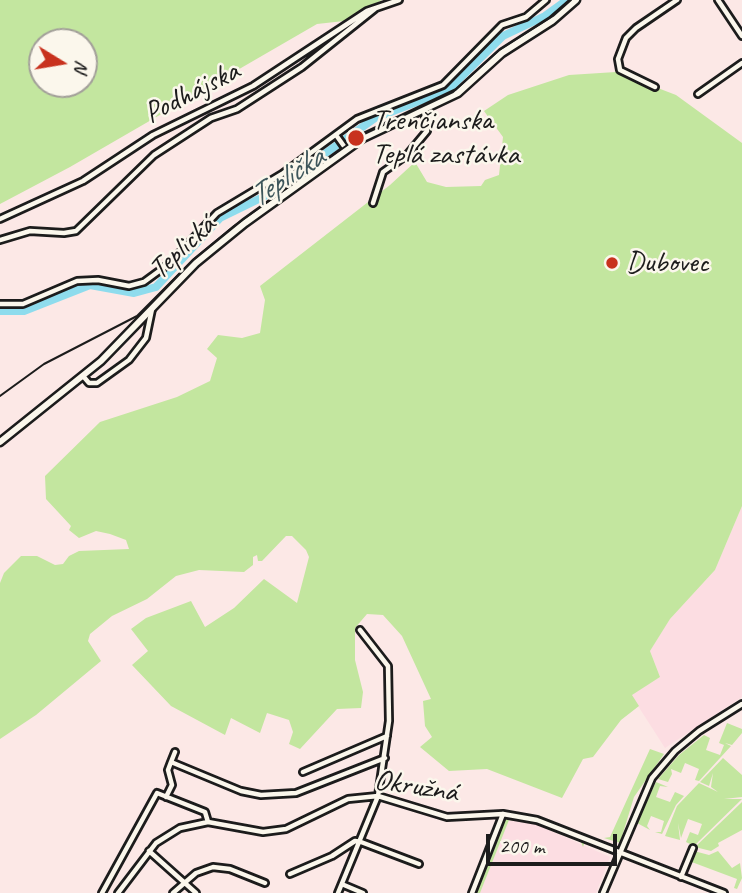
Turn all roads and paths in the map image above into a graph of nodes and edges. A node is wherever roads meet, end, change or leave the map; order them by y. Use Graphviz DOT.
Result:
graph roads {
  1 [pos="399,0"];
  2 [pos="546,0"];
  3 [pos="576,0"];
  4 [pos="677,0"];
  5 [pos="718,0"];
  6 [pos="377,8"];
  7 [pos="742,36"];
  8 [pos="742,63"];
  9 [pos="655,87"];
  10 [pos="698,94"];
  11 [pos="424,110"];
  12 [pos="337,136"];
  13 [pos="345,147"];
  14 [pos="373,203"];
  15 [pos="0,219"];
  16 [pos="0,240"];
  17 [pos="0,304"];
  18 [pos="152,309"];
  19 [pos="83,376"];
  20 [pos="0,442"];
  21 [pos="360,630"];
  22 [pos="742,704"];
  23 [pos="388,736"];
  24 [pos="175,752"];
  25 [pos="385,758"];
  26 [pos="171,762"];
  27 [pos="303,772"];
  28 [pos="378,796"];
  29 [pos="166,797"];
  30 [pos="503,814"];
  31 [pos="208,822"];
  32 [pos="361,842"];
  33 [pos="693,848"];
  34 [pos="149,851"];
  35 [pos="619,852"];
  36 [pos="419,864"];
  37 [pos="290,874"];
  38 [pos="681,877"];
  39 [pos="184,883"];
  40 [pos="265,883"];
  41 [pos="344,885"];
  42 [pos="102,893"];
  43 [pos="118,893"];
  44 [pos="173,893"];
  45 [pos="195,893"];
  46 [pos="338,893"];
  47 [pos="363,893"];
  48 [pos="472,893"];
  49 [pos="603,893"];
  50 [pos="724,893"];
  1 -- 6 [label="street, Podhájska"];
  2 -- 12 [label="street"];
  3 -- 11 [label="main road, Teplická"];
  4 -- 9 [label="street"];
  5 -- 7 [label="street"];
  6 -- 15 [label="street, Podhájska"];
  6 -- 16 [label="street"];
  8 -- 10 [label="street"];
  11 -- 13 [label="main road, Teplická"];
  11 -- 14 [label="street"];
  12 -- 13 [label="street"];
  12 -- 17 [label="street"];
  13 -- 18 [label="main road, Teplická"];
  18 -- 19 [label="main road, Teplická"];
  18 -- 19 [label="street, Teplická"];
  19 -- 20 [label="main road, Teplická"];
  21 -- 23 [label="street"];
  22 -- 35 [label="street"];
  23 -- 25 [label="street"];
  23 -- 27 [label="street"];
  24 -- 26 [label="street"];
  25 -- 26 [label="street"];
  25 -- 28 [label="street"];
  26 -- 29 [label="street"];
  28 -- 30 [label="street, Okružná"];
  28 -- 31 [label="street, Okružná"];
  28 -- 32 [label="street"];
  29 -- 31 [label="street, Okružná"];
  29 -- 42 [label="street"];
  30 -- 35 [label="street, Okružná"];
  30 -- 48 [label="street"];
  31 -- 34 [label="street, Okružná"];
  32 -- 36 [label="street"];
  32 -- 37 [label="street"];
  32 -- 41 [label="street"];
  33 -- 38 [label="street"];
  34 -- 39 [label="street"];
  34 -- 43 [label="street, Okružná"];
  35 -- 38 [label="street, Okružná"];
  35 -- 49 [label="street"];
  38 -- 50 [label="street, Okružná"];
  39 -- 40 [label="street"];
  39 -- 44 [label="street"];
  39 -- 45 [label="street"];
  41 -- 46 [label="street"];
  41 -- 47 [label="street"];
}
